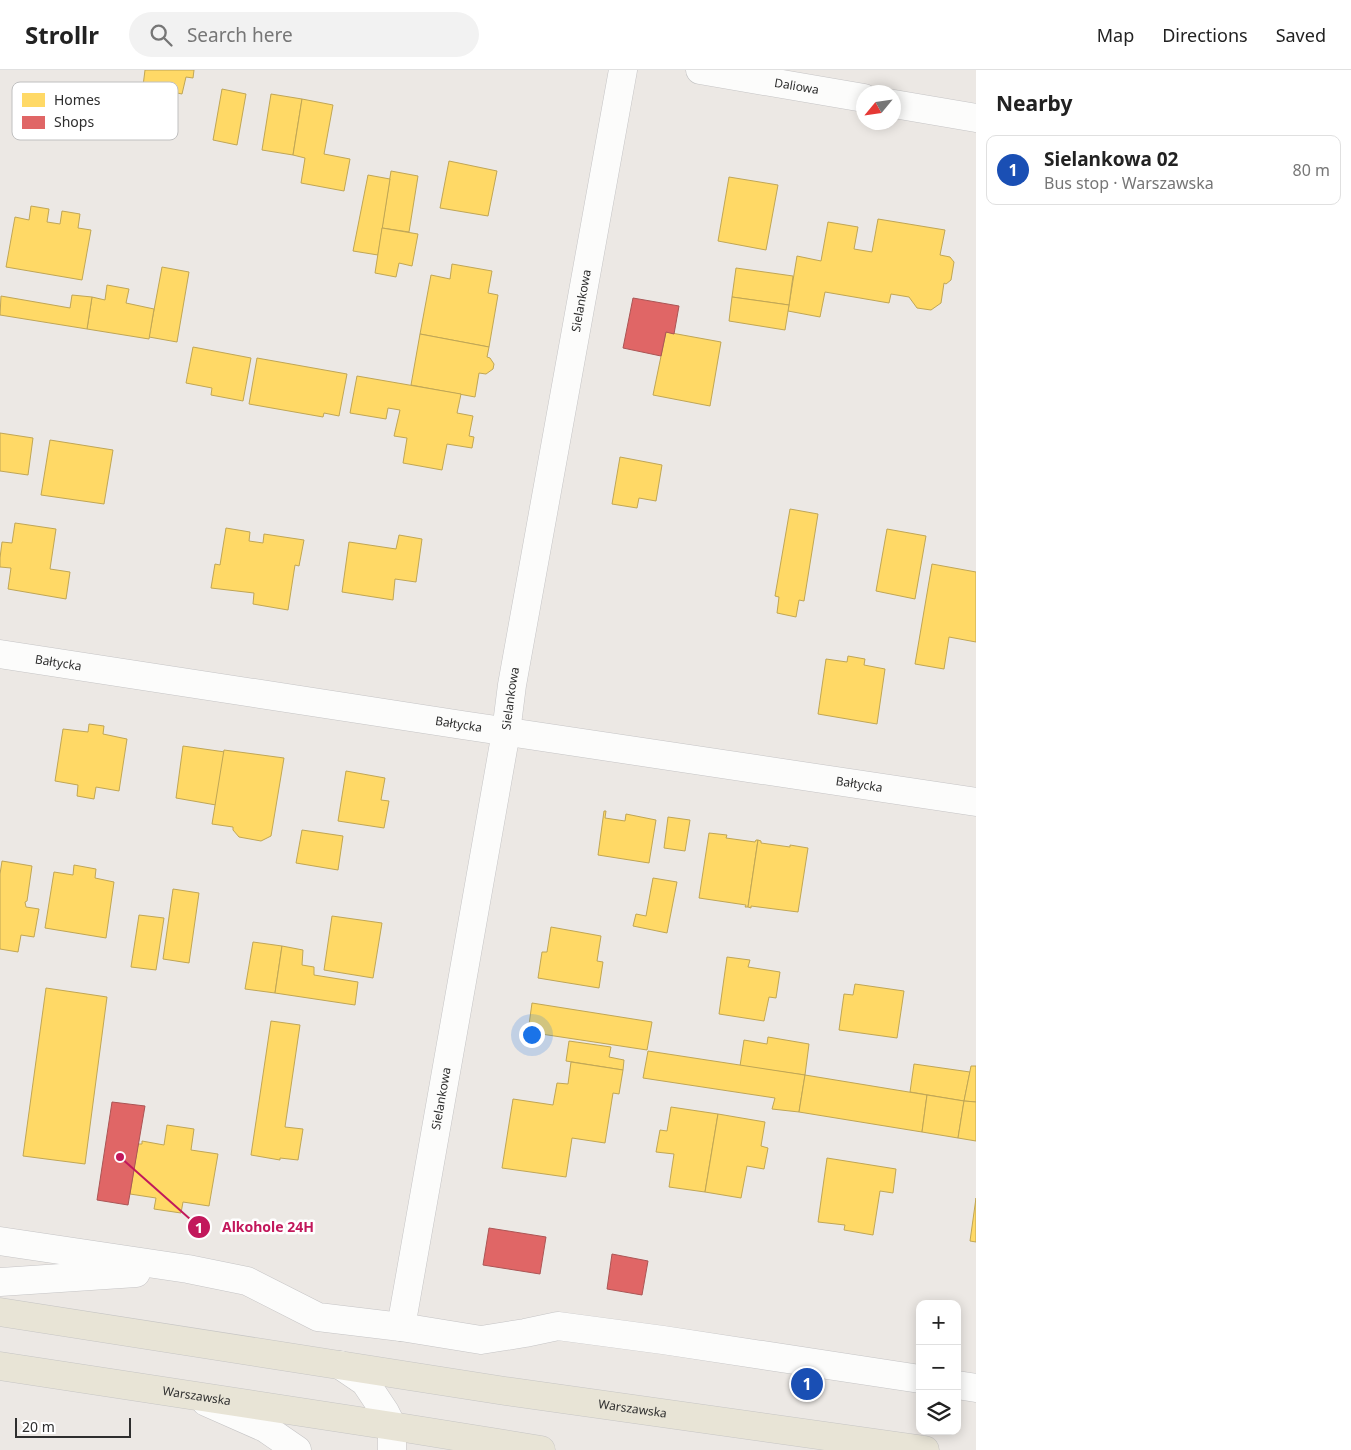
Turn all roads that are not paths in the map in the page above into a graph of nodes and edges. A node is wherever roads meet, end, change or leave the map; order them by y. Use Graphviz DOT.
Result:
graph roads {
  1 [pos="623,70"];
  2 [pos="700,70"];
  3 [pos="856,97"];
  4 [pos="901,105"];
  5 [pos="976,118"];
  6 [pos="0,654"];
  7 [pos="506,732"];
  8 [pos="976,802"];
  9 [pos="0,1241"];
  10 [pos="188,1269"];
  11 [pos="0,1282"];
  12 [pos="0,1312"];
  13 [pos="401,1327"];
  14 [pos="340,1365"];
  15 [pos="0,1366"];
  16 [pos="916,1378"];
  17 [pos="961,1386"];
  18 [pos="976,1388"];
  19 [pos="189,1394"];
  20 [pos="392,1438"];
  21 [pos="297,1450"];
  22 [pos="541,1450"];
  23 [pos="925,1450"];
  1 -- 7 [label="street, Sielankowa"];
  2 -- 3 [label="street, Daliowa"];
  4 -- 5 [label="street"];
  6 -- 7 [label="street, Bałtycka"];
  7 -- 8 [label="street, Bałtycka"];
  7 -- 13 [label="street, Sielankowa"];
  9 -- 10 [label="street"];
  10 -- 11 [label="street"];
  10 -- 13 [label="street"];
  12 -- 14 [label="main road, Warszawska"];
  13 -- 16 [label="street"];
  14 -- 20 [label="street, Warszawska"];
  14 -- 23 [label="main road, Warszawska"];
  15 -- 19 [label="main road, Warszawska"];
  17 -- 18 [label="street"];
  19 -- 20 [label="main road, Warszawska"];
  19 -- 21 [label="street"];
  20 -- 22 [label="main road, Warszawska"];
}
